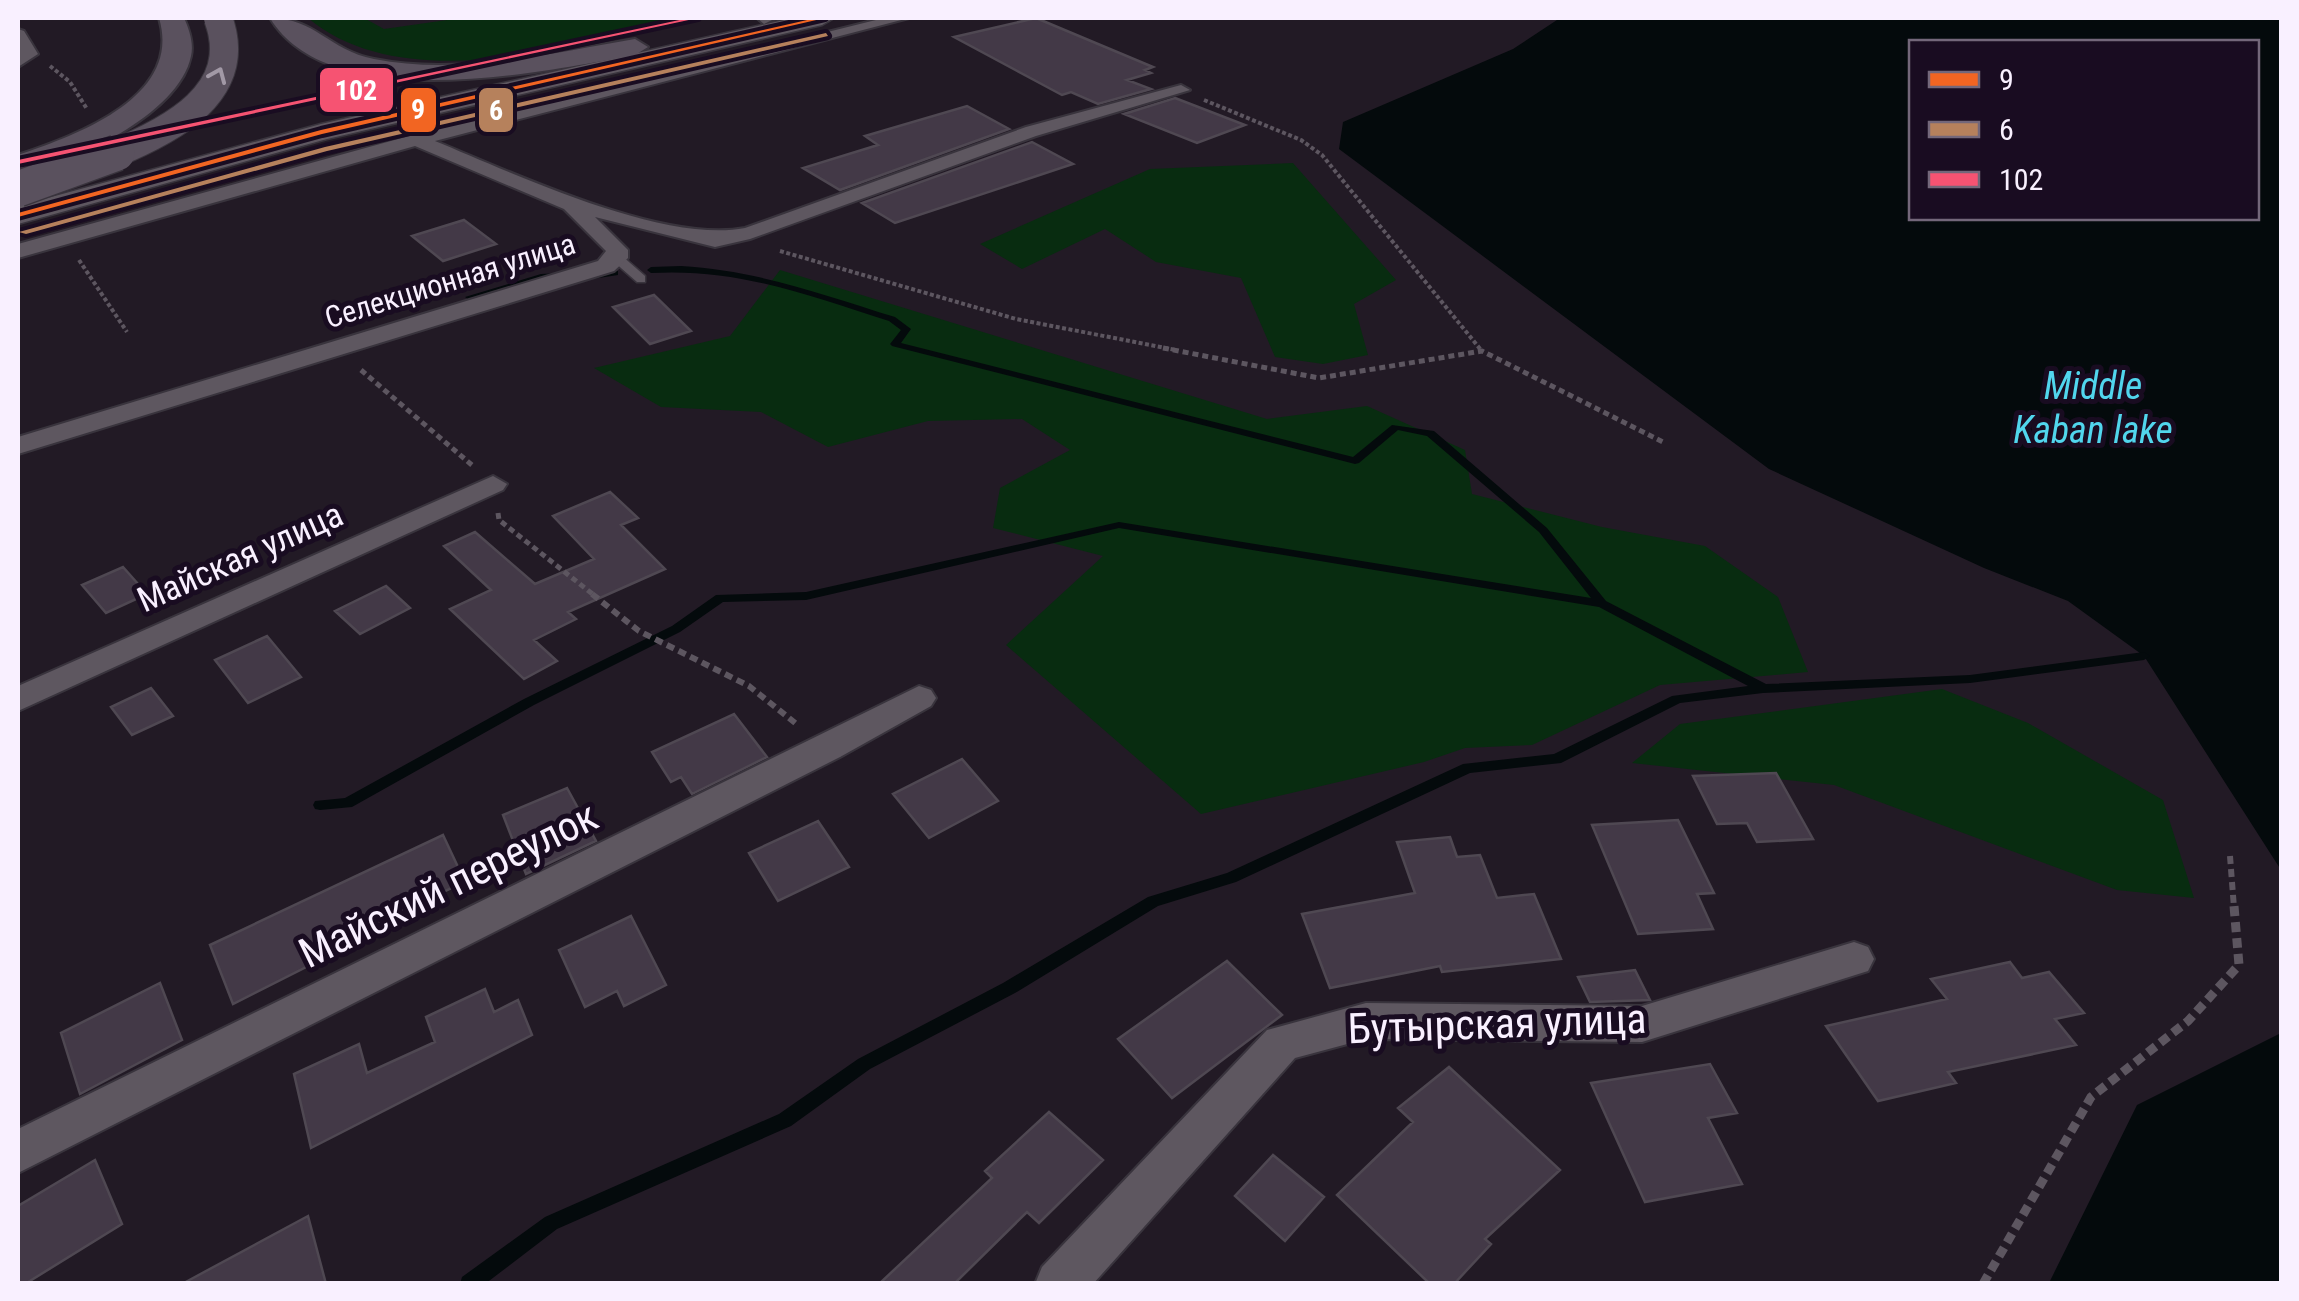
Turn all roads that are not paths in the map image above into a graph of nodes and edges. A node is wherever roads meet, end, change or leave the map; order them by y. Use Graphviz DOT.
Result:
graph roads {
  1 [pos="172,18"];
  2 [pos="218,18"];
  3 [pos="282,18"];
  4 [pos="768,18"];
  5 [pos="822,18"];
  6 [pos="901,18"];
  7 [pos="18,34"];
  8 [pos="634,47"];
  9 [pos="21,61"];
  10 [pos="1181,90"];
  11 [pos="416,140"];
  12 [pos="18,166"];
  13 [pos="18,180"];
  14 [pos="18,190"];
  15 [pos="570,204"];
  16 [pos="18,215"];
  17 [pos="18,250"];
  18 [pos="617,258"];
  19 [pos="641,278"];
  20 [pos="18,446"];
  21 [pos="494,484"];
  22 [pos="919,698"];
  23 [pos="18,699"];
  24 [pos="1854,959"];
  25 [pos="18,1152"];
  26 [pos="1059,1284"];
  1 -- 12 [label="main road"];
  14 -- 2 [label="main road, one-way, bridge"];
  3 -- 8 [label="main road"];
  4 -- 8 [label="main road"];
  5 -- 16 [label="main road"];
  6 -- 11 [label="street"];
  7 -- 9 [label="street"];
  8 -- 13 [label="main road"];
  10 -- 15 [label="street, Селекционная улица"];
  11 -- 15 [label="street"];
  11 -- 17 [label="street"];
  15 -- 18 [label="street, Селекционная улица"];
  18 -- 19 [label="lane"];
  18 -- 20 [label="street, Селекционная улица"];
  21 -- 23 [label="street, Майская улица"];
  22 -- 25 [label="street, Майский переулок"];
  24 -- 26 [label="street, Бутырская улица"];
}
